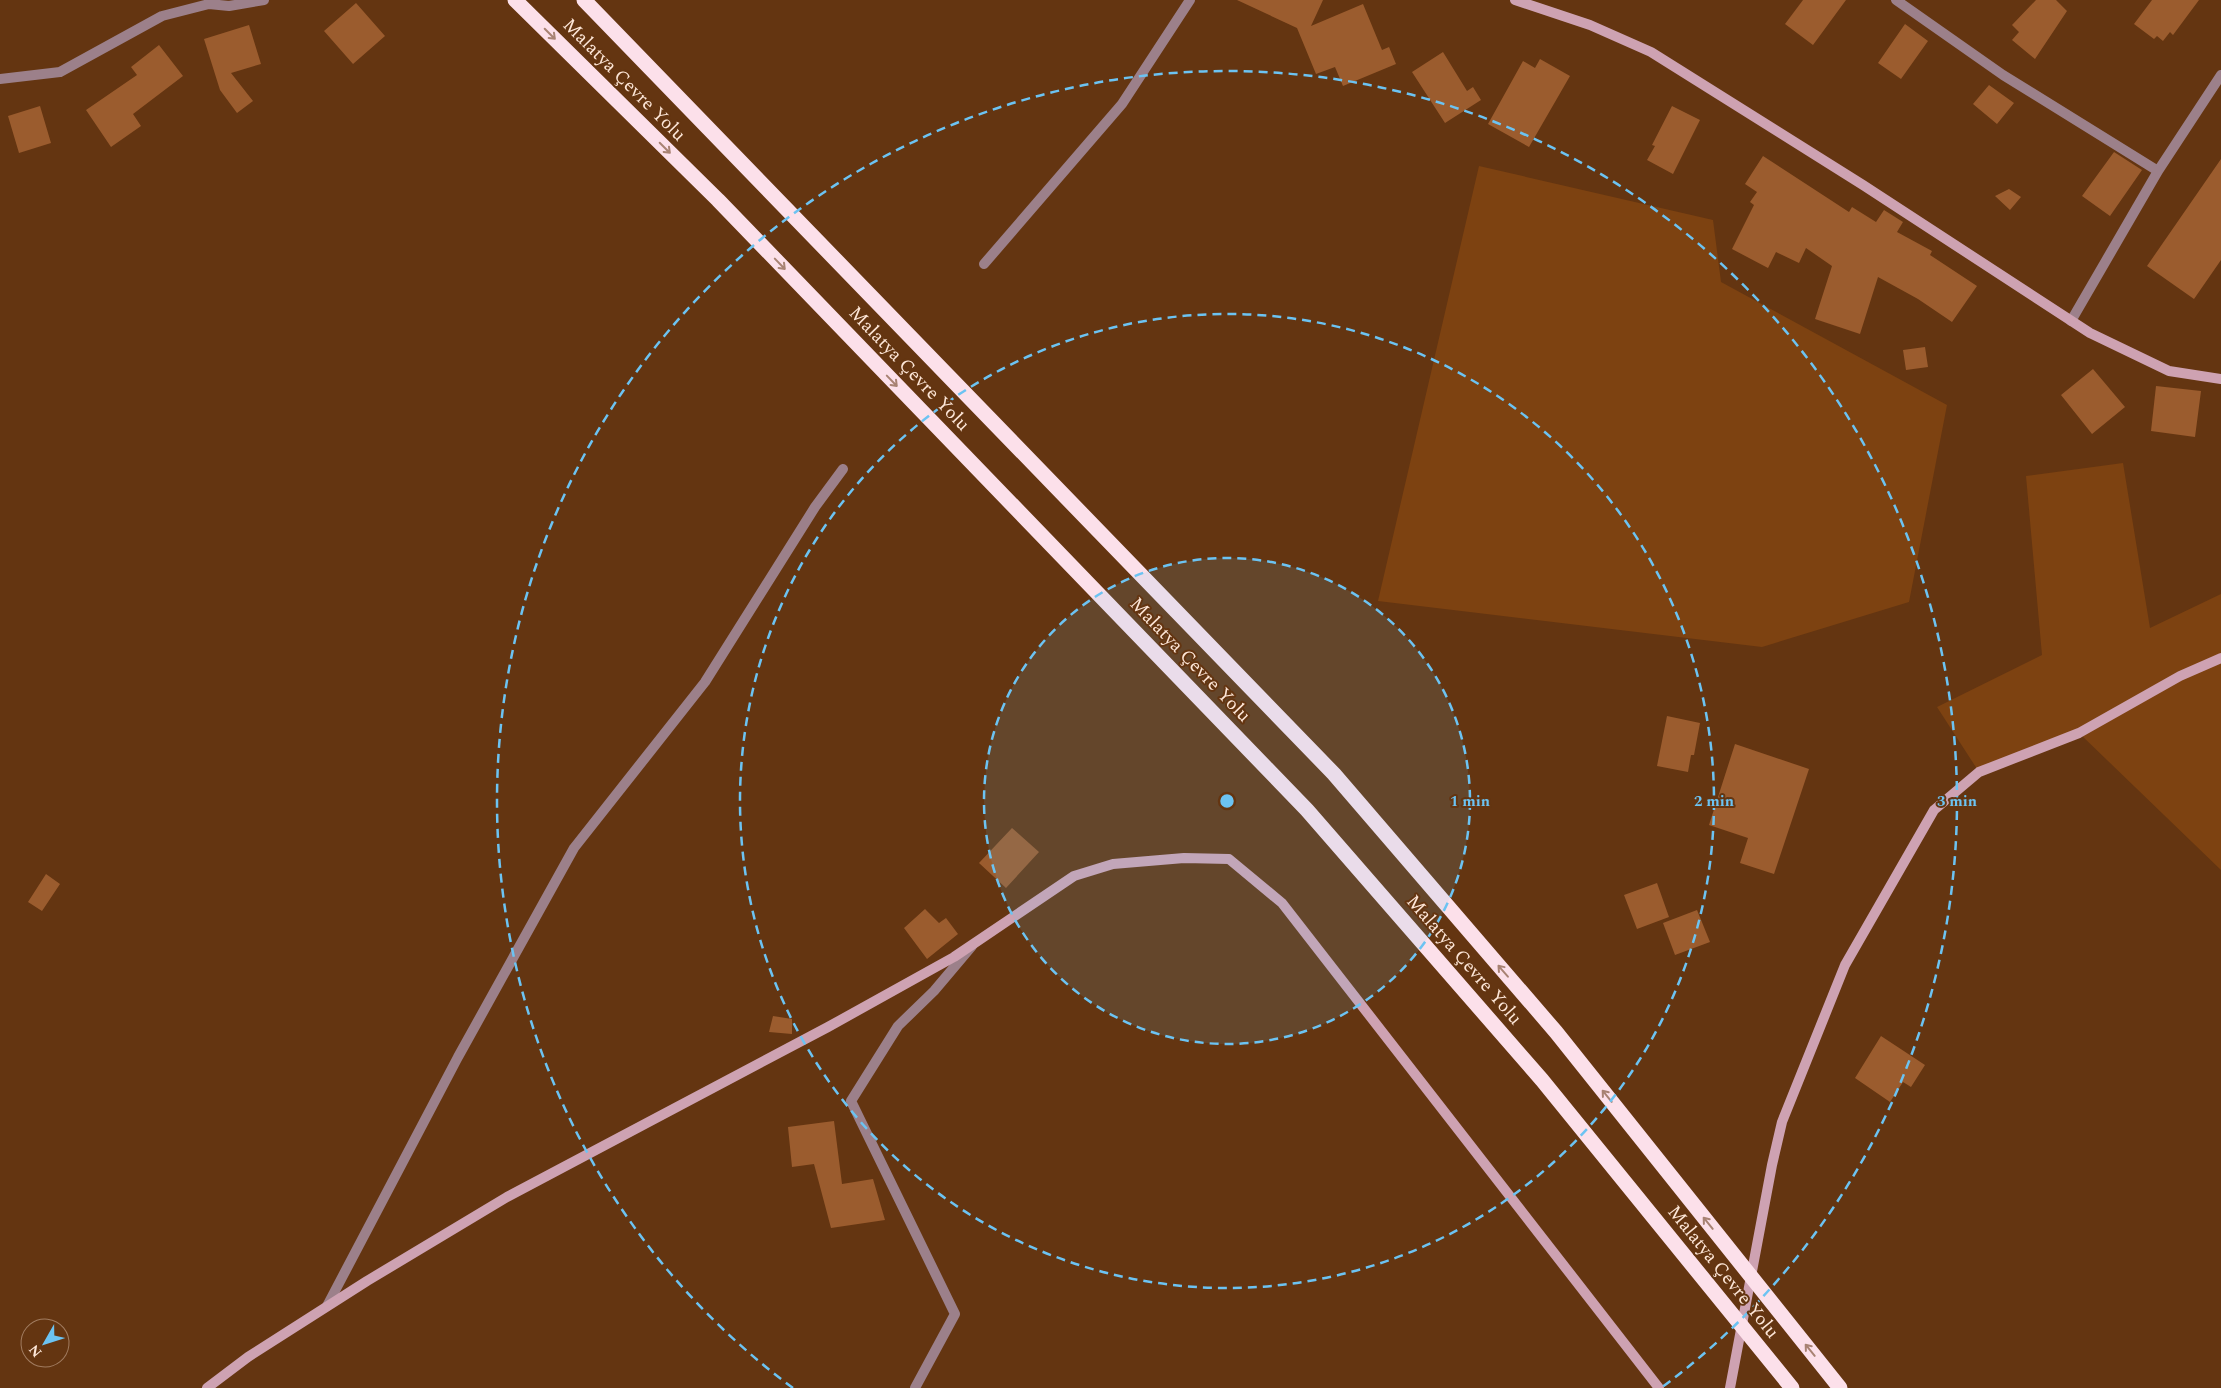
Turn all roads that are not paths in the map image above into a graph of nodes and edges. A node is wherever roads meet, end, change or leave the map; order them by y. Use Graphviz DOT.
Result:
graph roads {
  1 [pos="264,0"];
  2 [pos="515,0"];
  3 [pos="584,0"];
  4 [pos="1190,0"];
  5 [pos="1515,0"];
  6 [pos="1896,0"];
  7 [pos="2221,76"];
  8 [pos="0,79"];
  9 [pos="2158,171"];
  10 [pos="984,264"];
  11 [pos="2071,320"];
  12 [pos="2221,379"];
  13 [pos="843,469"];
  14 [pos="2221,658"];
  15 [pos="976,942"];
  16 [pos="328,1306"];
  17 [pos="207,1388"];
  18 [pos="915,1388"];
  19 [pos="1659,1388"];
  20 [pos="1730,1388"];
  21 [pos="1792,1388"];
  22 [pos="1840,1388"];
  1 -- 8 [label="street"];
  2 -- 21 [label="highway, Malatya Çevre Yolu, one-way"];
  22 -- 3 [label="highway, Malatya Çevre Yolu, one-way"];
  4 -- 10 [label="street"];
  5 -- 11 [label="street"];
  6 -- 9 [label="street"];
  7 -- 9 [label="street"];
  9 -- 11 [label="street"];
  11 -- 12 [label="street"];
  13 -- 16 [label="street"];
  14 -- 20 [label="street"];
  15 -- 16 [label="street"];
  15 -- 18 [label="street"];
  15 -- 19 [label="street"];
  16 -- 17 [label="street"];
}
